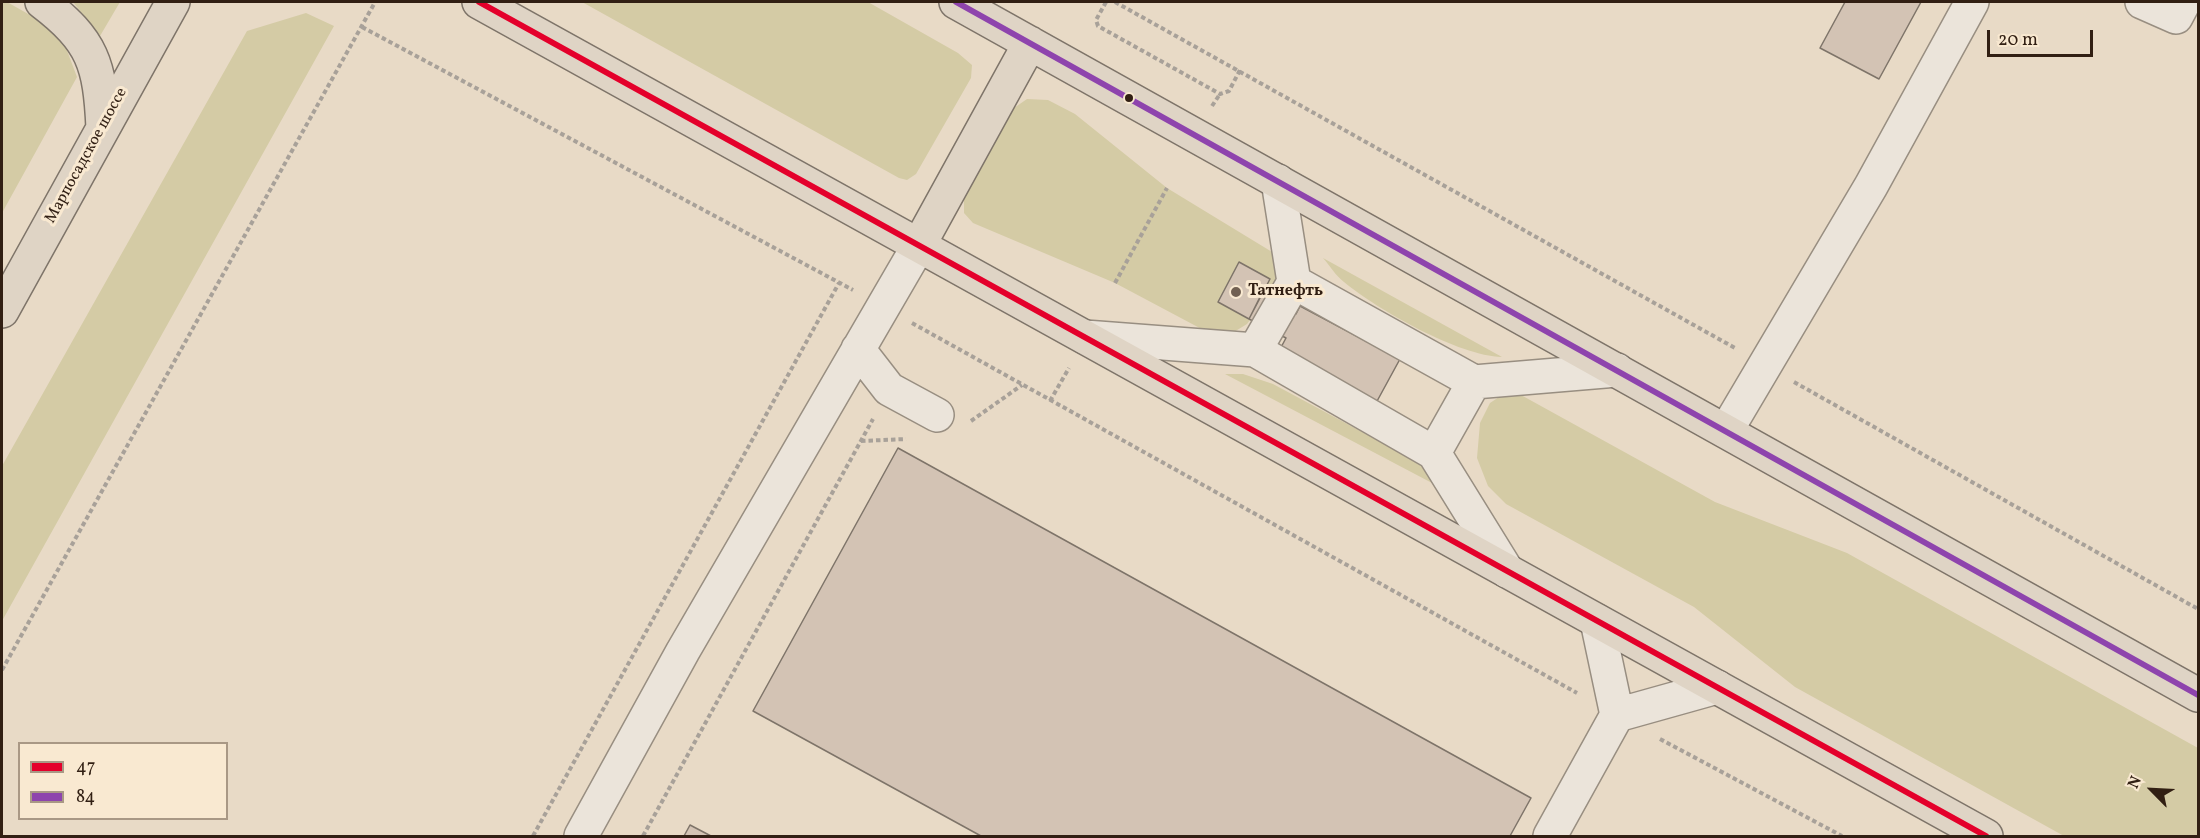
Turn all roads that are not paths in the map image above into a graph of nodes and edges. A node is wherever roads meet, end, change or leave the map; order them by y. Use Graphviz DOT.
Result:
graph roads {
  1 [pos="42,2"];
  2 [pos="173,2"];
  3 [pos="479,2"];
  4 [pos="956,2"];
  5 [pos="1972,2"];
  6 [pos="2142,2"];
  7 [pos="2184,2"];
  8 [pos="1030,43"];
  9 [pos="103,128"];
  10 [pos="1278,181"];
  11 [pos="919,245"];
  12 [pos="1294,282"];
  13 [pos="2,311"];
  14 [pos="1085,337"];
  15 [pos="858,349"];
  16 [pos="1255,350"];
  17 [pos="1617,370"];
  18 [pos="1474,382"];
  19 [pos="937,415"];
  20 [pos="1726,431"];
  21 [pos="1434,453"];
  22 [pos="1507,571"];
  23 [pos="1598,621"];
  24 [pos="1717,687"];
  25 [pos="2199,695"];
  26 [pos="1617,716"];
  27 [pos="580,837"];
  28 [pos="1550,837"];
  29 [pos="1986,837"];
  1 -- 9 [label="main road"];
  2 -- 9 [label="main road, Марпосадское шоссе"];
  3 -- 11 [label="main road"];
  4 -- 8 [label="main road"];
  5 -- 20 [label="lane"];
  6 -- 7 [label="lane"];
  8 -- 10 [label="main road"];
  8 -- 11 [label="main road"];
  9 -- 13 [label="main road, Марпосадское шоссе"];
  10 -- 12 [label="lane"];
  10 -- 17 [label="main road"];
  11 -- 14 [label="main road"];
  11 -- 15 [label="lane"];
  12 -- 16 [label="lane"];
  12 -- 18 [label="lane"];
  14 -- 16 [label="lane"];
  14 -- 22 [label="main road"];
  15 -- 19 [label="lane"];
  15 -- 27 [label="lane"];
  16 -- 21 [label="lane"];
  17 -- 18 [label="lane"];
  17 -- 20 [label="main road"];
  18 -- 21 [label="lane"];
  20 -- 25 [label="main road"];
  21 -- 22 [label="lane"];
  22 -- 23 [label="main road"];
  23 -- 24 [label="main road"];
  23 -- 26 [label="lane"];
  24 -- 26 [label="lane"];
  24 -- 29 [label="main road"];
  26 -- 28 [label="lane"];
}
